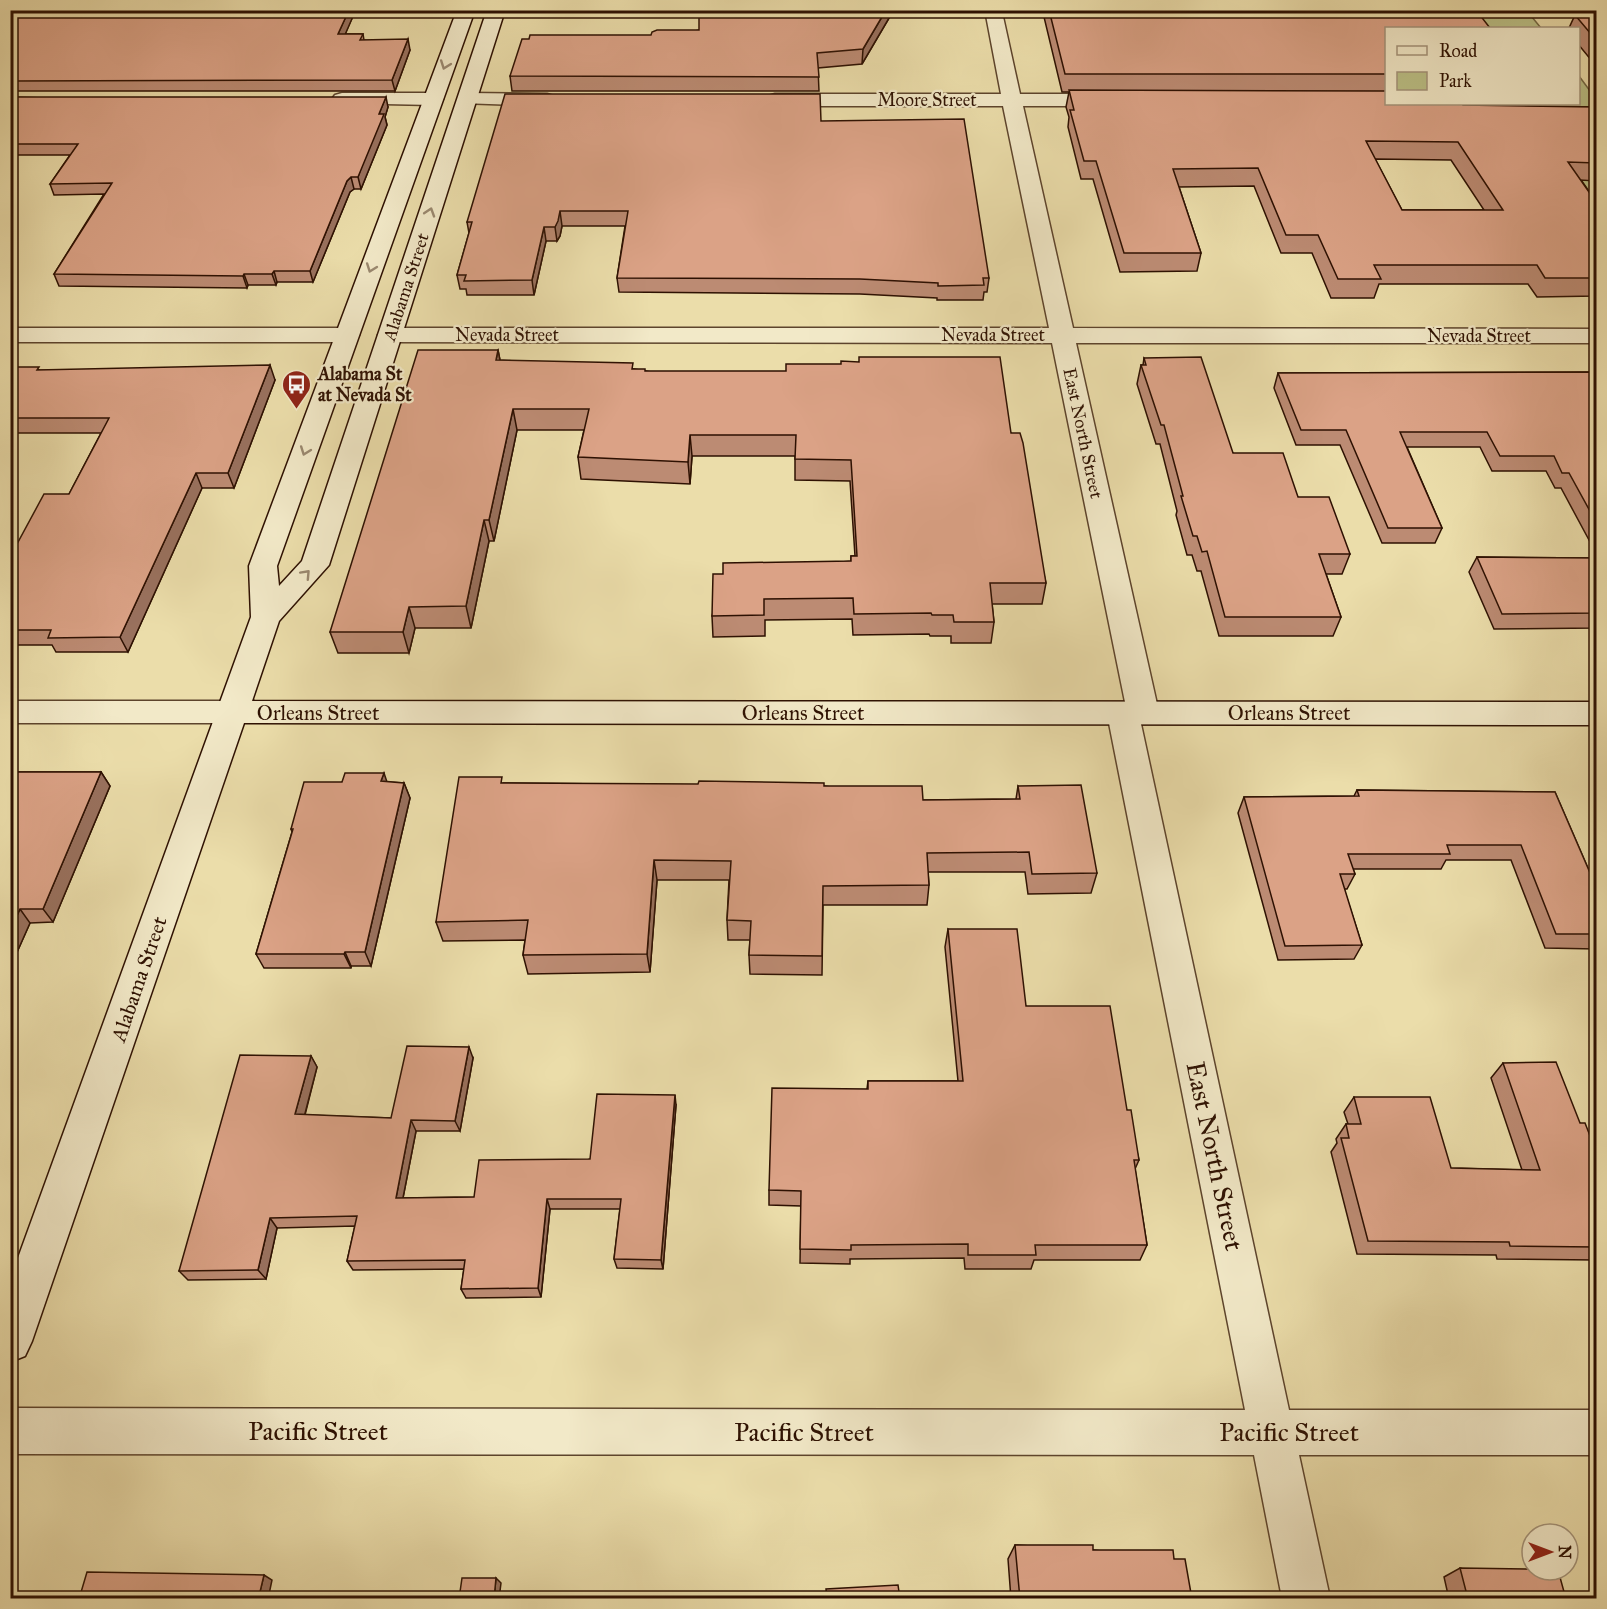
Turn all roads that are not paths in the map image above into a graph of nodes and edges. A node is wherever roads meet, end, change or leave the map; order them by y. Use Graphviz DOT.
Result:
graph roads {
  1 [pos="466,10"];
  2 [pos="496,10"];
  3 [pos="993,12"];
  4 [pos="321,99"];
  5 [pos="433,99"];
  6 [pos="468,99"];
  7 [pos="568,100"];
  8 [pos="758,100"];
  9 [pos="1012,100"];
  10 [pos="1124,100"];
  11 [pos="10,335"];
  12 [pos="347,335"];
  13 [pos="390,335"];
  14 [pos="1062,335"];
  15 [pos="1596,336"];
  16 [pos="267,617"];
  17 [pos="10,712"];
  18 [pos="232,712"];
  19 [pos="1133,713"];
  20 [pos="1596,714"];
  21 [pos="10,1341"];
  22 [pos="10,1431"];
  23 [pos="1272,1432"];
  24 [pos="1596,1433"];
  25 [pos="1306,1599"];
  1 -- 5 [label="street, Alabama Street, one-way"];
  2 -- 6 [label="street, Alabama Street"];
  3 -- 9 [label="street, East North Street"];
  4 -- 5 [label="street"];
  5 -- 12 [label="street, Alabama Street, one-way"];
  6 -- 7 [label="street"];
  13 -- 6 [label="street, Alabama Street, one-way"];
  8 -- 9 [label="street, Moore Street"];
  9 -- 10 [label="street, Moore Street"];
  9 -- 14 [label="street, East North Street"];
  11 -- 12 [label="street"];
  12 -- 16 [label="street, Alabama Street, one-way"];
  13 -- 14 [label="street, Nevada Street"];
  16 -- 13 [label="street, Alabama Street, one-way"];
  14 -- 15 [label="street, Nevada Street"];
  14 -- 19 [label="street, East North Street"];
  16 -- 18 [label="street, Alabama Street"];
  17 -- 18 [label="street, Orleans Street"];
  18 -- 19 [label="street, Orleans Street"];
  18 -- 21 [label="street, Alabama Street"];
  19 -- 20 [label="street, Orleans Street"];
  19 -- 23 [label="street, East North Street"];
  22 -- 23 [label="street, Pacific Street"];
  23 -- 24 [label="street, Pacific Street"];
  23 -- 25 [label="street, East North Street"];
}
